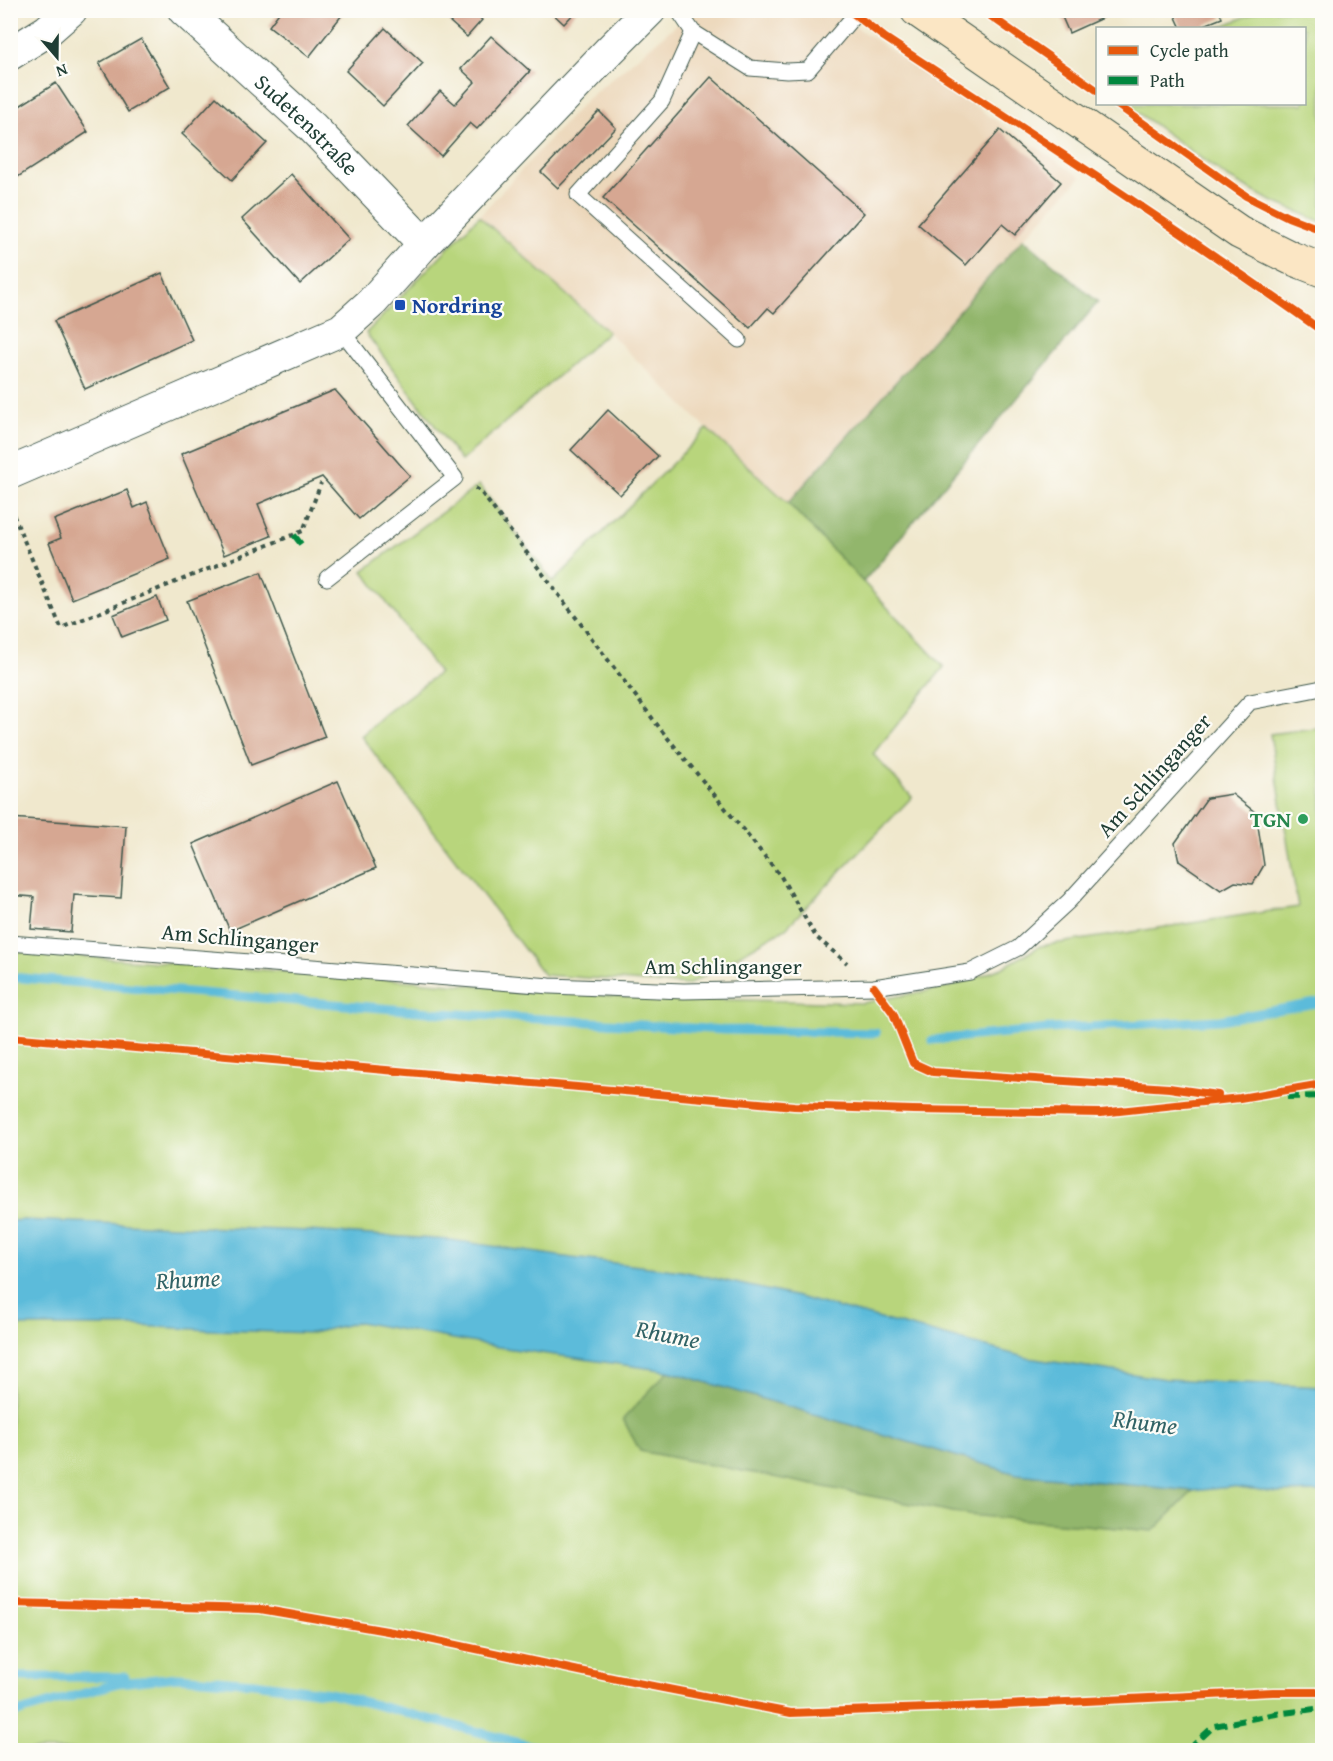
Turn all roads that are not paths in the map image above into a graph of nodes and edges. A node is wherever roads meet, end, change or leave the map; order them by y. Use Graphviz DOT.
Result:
graph roads {
  1 [pos="71,10"];
  2 [pos="184,10"];
  3 [pos="650,10"];
  4 [pos="678,10"];
  5 [pos="859,10"];
  6 [pos="917,10"];
  7 [pos="693,32"];
  8 [pos="10,54"];
  9 [pos="424,244"];
  10 [pos="1323,270"];
  11 [pos="341,330"];
  12 [pos="739,339"];
  13 [pos="10,473"];
  14 [pos="327,578"];
  15 [pos="1323,688"];
  16 [pos="10,943"];
  1 -- 8 [label="street"];
  2 -- 9 [label="street, Sudetenstraße"];
  3 -- 9 [label="street"];
  4 -- 7 [label="lane"];
  5 -- 7 [label="lane"];
  6 -- 10 [label="main road"];
  7 -- 12 [label="lane"];
  9 -- 11 [label="street"];
  11 -- 13 [label="street"];
  11 -- 14 [label="lane"];
  15 -- 16 [label="lane, Am Schlinganger"];
}
